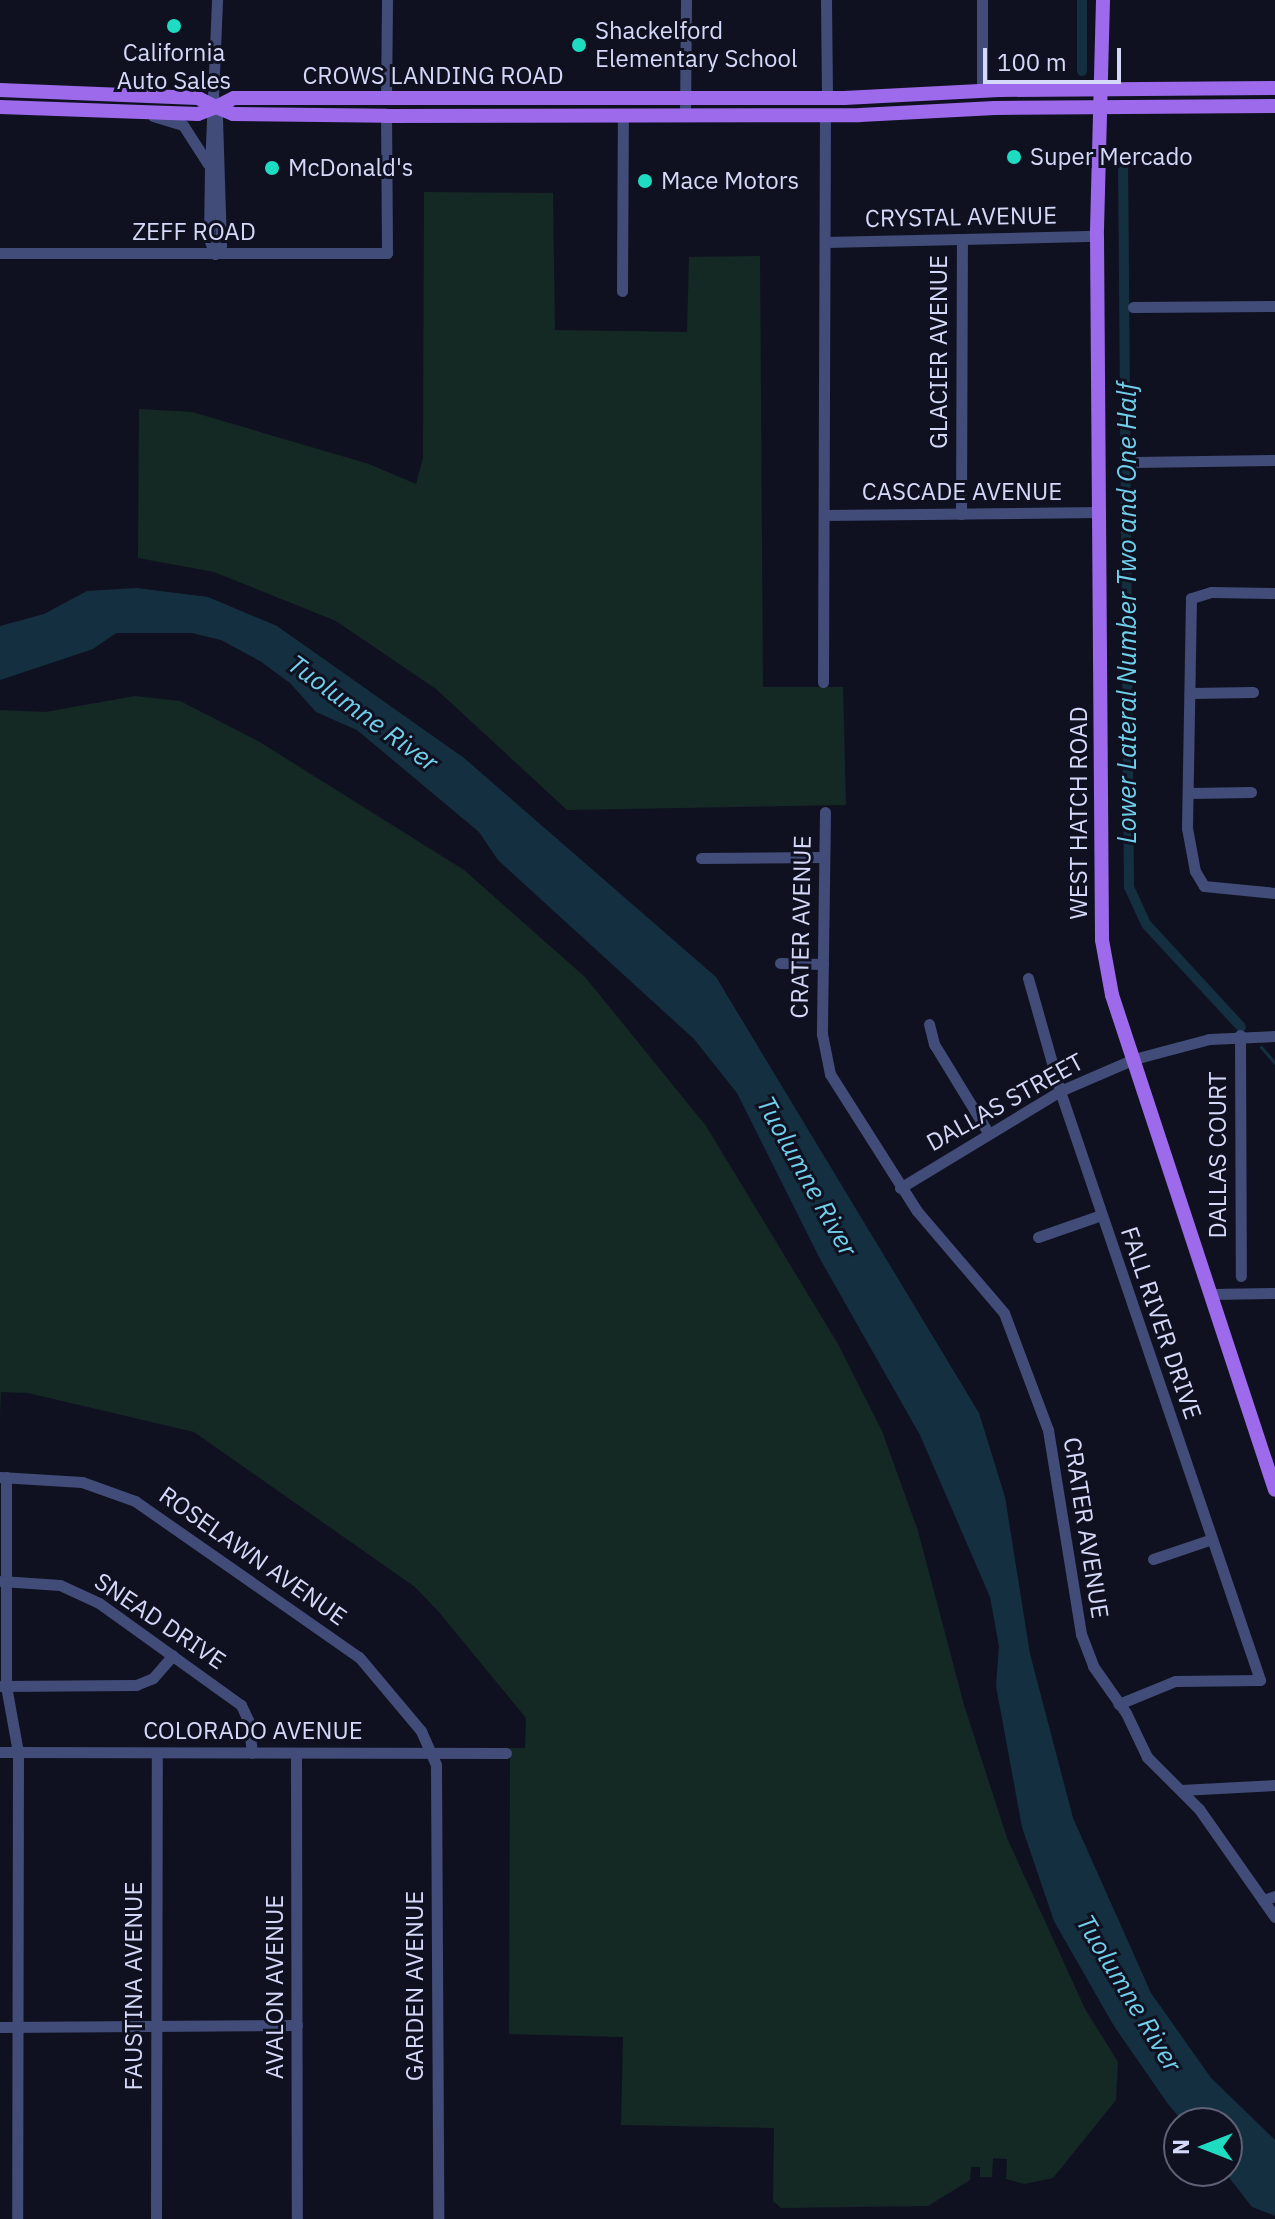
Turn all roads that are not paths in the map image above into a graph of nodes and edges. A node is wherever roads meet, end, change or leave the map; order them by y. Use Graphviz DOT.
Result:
graph roads {
  1 [pos="217,0"];
  2 [pos="387,0"];
  3 [pos="686,0"];
  4 [pos="826,0"];
  5 [pos="982,0"];
  6 [pos="1103,0"];
  7 [pos="1275,88"];
  8 [pos="0,90"];
  9 [pos="982,90"];
  10 [pos="1102,91"];
  11 [pos="898,95"];
  12 [pos="386,98"];
  13 [pos="472,98"];
  14 [pos="827,98"];
  15 [pos="684,99"];
  16 [pos="1275,106"];
  17 [pos="0,107"];
  18 [pos="216,107"];
  19 [pos="1102,109"];
  20 [pos="145,114"];
  21 [pos="746,115"];
  22 [pos="825,115"];
  23 [pos="386,116"];
  24 [pos="623,116"];
  25 [pos="685,116"];
  26 [pos="210,168"];
  27 [pos="1097,236"];
  28 [pos="962,239"];
  29 [pos="825,242"];
  30 [pos="0,253"];
  31 [pos="215,254"];
  32 [pos="622,291"];
  33 [pos="1275,306"];
  34 [pos="1133,307"];
  35 [pos="1275,460"];
  36 [pos="1135,462"];
  37 [pos="1100,512"];
  38 [pos="961,514"];
  39 [pos="824,515"];
  40 [pos="1275,593"];
  41 [pos="823,682"];
  42 [pos="1253,692"];
  43 [pos="1191,693"];
  44 [pos="1251,792"];
  45 [pos="1190,793"];
  46 [pos="825,812"];
  47 [pos="824,857"];
  48 [pos="701,858"];
  49 [pos="1275,893"];
  50 [pos="780,963"];
  51 [pos="823,964"];
  52 [pos="1028,978"];
  53 [pos="929,1024"];
  54 [pos="1240,1035"];
  55 [pos="1275,1036"];
  56 [pos="1134,1059"];
  57 [pos="1060,1091"];
  58 [pos="989,1134"];
  59 [pos="900,1188"];
  60 [pos="1101,1215"];
  61 [pos="1038,1237"];
  62 [pos="1241,1276"];
  63 [pos="1275,1293"];
  64 [pos="1211,1294"];
  65 [pos="3,1477"];
  66 [pos="1275,1490"];
  67 [pos="1212,1539"];
  68 [pos="1153,1559"];
  69 [pos="3,1581"];
  70 [pos="173,1655"];
  71 [pos="3,1686"];
  72 [pos="1119,1704"];
  73 [pos="0,1752"];
  74 [pos="18,1752"];
  75 [pos="157,1753"];
  76 [pos="252,1753"];
  77 [pos="506,1753"];
  78 [pos="296,1754"];
  79 [pos="431,1754"];
  80 [pos="1275,1785"];
  81 [pos="1181,1790"];
  82 [pos="1269,1898"];
  83 [pos="1275,1917"];
  84 [pos="297,2025"];
  85 [pos="156,2026"];
  86 [pos="0,2027"];
  87 [pos="18,2028"];
  88 [pos="17,2219"];
  89 [pos="156,2219"];
  90 [pos="297,2219"];
  91 [pos="438,2219"];
  1 -- 18 [label="street"];
  2 -- 12 [label="street"];
  3 -- 15 [label="street"];
  4 -- 14 [label="street"];
  5 -- 9 [label="street"];
  6 -- 10 [label="main road, WEST HATCH ROAD"];
  7 -- 10 [label="main road, CROWS LANDING ROAD"];
  8 -- 18 [label="main road, CROWS LANDING ROAD"];
  9 -- 10 [label="main road, CROWS LANDING ROAD"];
  9 -- 11 [label="main road, CROWS LANDING ROAD"];
  10 -- 19 [label="main road, WEST HATCH ROAD"];
  11 -- 14 [label="main road, CROWS LANDING ROAD"];
  11 -- 22 [label="main road"];
  12 -- 13 [label="main road, CROWS LANDING ROAD"];
  12 -- 18 [label="main road, CROWS LANDING ROAD"];
  13 -- 15 [label="main road, CROWS LANDING ROAD"];
  13 -- 23 [label="main road"];
  14 -- 15 [label="main road, CROWS LANDING ROAD"];
  14 -- 21 [label="main road"];
  15 -- 25 [label="street"];
  16 -- 19 [label="main road, CROWS LANDING ROAD"];
  17 -- 20 [label="main road, CROWS LANDING ROAD"];
  18 -- 20 [label="main road, CROWS LANDING ROAD"];
  18 -- 23 [label="main road, CROWS LANDING ROAD"];
  18 -- 26 [label="street"];
  18 -- 31 [label="street"];
  19 -- 22 [label="main road, CROWS LANDING ROAD"];
  19 -- 27 [label="main road, WEST HATCH ROAD"];
  20 -- 26 [label="street"];
  21 -- 22 [label="main road, CROWS LANDING ROAD"];
  21 -- 25 [label="main road, CROWS LANDING ROAD"];
  22 -- 29 [label="street"];
  23 -- 24 [label="main road, CROWS LANDING ROAD"];
  23 -- 31 [label="street, ZEFF ROAD"];
  24 -- 25 [label="main road, CROWS LANDING ROAD"];
  24 -- 32 [label="street"];
  26 -- 31 [label="street"];
  27 -- 28 [label="street, CRYSTAL AVENUE"];
  27 -- 37 [label="main road, WEST HATCH ROAD"];
  28 -- 29 [label="street, CRYSTAL AVENUE"];
  28 -- 38 [label="street, GLACIER AVENUE"];
  29 -- 39 [label="street"];
  30 -- 31 [label="street, ZEFF ROAD"];
  33 -- 34 [label="street"];
  35 -- 36 [label="street"];
  37 -- 38 [label="street, CASCADE AVENUE"];
  37 -- 56 [label="main road, WEST HATCH ROAD"];
  38 -- 39 [label="street, CASCADE AVENUE"];
  39 -- 41 [label="street"];
  40 -- 43 [label="street"];
  42 -- 43 [label="street"];
  43 -- 45 [label="street"];
  44 -- 45 [label="street"];
  45 -- 49 [label="street"];
  46 -- 47 [label="street, CRATER AVENUE"];
  47 -- 48 [label="street"];
  47 -- 51 [label="street, CRATER AVENUE"];
  50 -- 51 [label="street"];
  51 -- 59 [label="street, CRATER AVENUE"];
  52 -- 57 [label="street, FALL RIVER DRIVE"];
  53 -- 58 [label="street"];
  54 -- 55 [label="street, DALLAS STREET"];
  54 -- 56 [label="street, DALLAS STREET"];
  54 -- 62 [label="street, DALLAS COURT"];
  56 -- 57 [label="street, DALLAS STREET"];
  56 -- 64 [label="main road, WEST HATCH ROAD"];
  57 -- 58 [label="street, DALLAS STREET"];
  57 -- 60 [label="street, FALL RIVER DRIVE"];
  58 -- 59 [label="street, DALLAS STREET"];
  59 -- 72 [label="street, CRATER AVENUE"];
  60 -- 61 [label="street"];
  60 -- 67 [label="street, FALL RIVER DRIVE"];
  63 -- 64 [label="street"];
  64 -- 66 [label="main road, WEST HATCH ROAD"];
  65 -- 69 [label="street"];
  65 -- 79 [label="street, ROSELAWN AVENUE"];
  67 -- 68 [label="street"];
  67 -- 72 [label="street, FALL RIVER DRIVE"];
  69 -- 70 [label="street, SNEAD DRIVE"];
  69 -- 71 [label="street"];
  70 -- 71 [label="street"];
  70 -- 76 [label="street, SNEAD DRIVE"];
  71 -- 74 [label="street"];
  72 -- 81 [label="street, CRATER AVENUE"];
  73 -- 74 [label="street, COLORADO AVENUE"];
  74 -- 75 [label="street, COLORADO AVENUE"];
  74 -- 87 [label="street"];
  75 -- 76 [label="street, COLORADO AVENUE"];
  75 -- 85 [label="street, FAUSTINA AVENUE"];
  76 -- 78 [label="street, COLORADO AVENUE"];
  77 -- 79 [label="street, COLORADO AVENUE"];
  78 -- 79 [label="street, COLORADO AVENUE"];
  78 -- 84 [label="street, AVALON AVENUE"];
  79 -- 91 [label="street, GARDEN AVENUE"];
  80 -- 81 [label="street"];
  81 -- 82 [label="street, CRATER AVENUE"];
  82 -- 83 [label="street, CRATER AVENUE"];
  84 -- 85 [label="street"];
  84 -- 90 [label="street, AVALON AVENUE"];
  85 -- 87 [label="street"];
  85 -- 89 [label="street, FAUSTINA AVENUE"];
  86 -- 87 [label="street"];
  87 -- 88 [label="street"];
}
